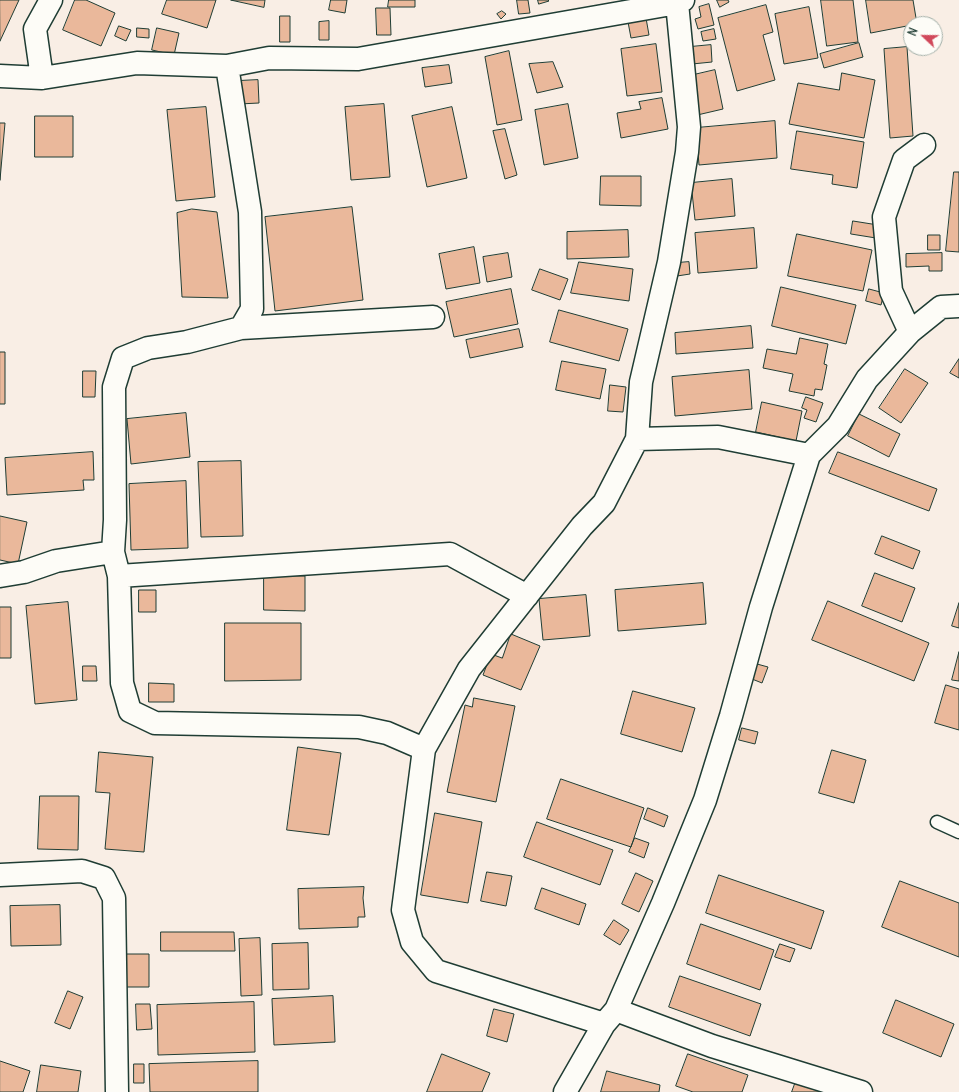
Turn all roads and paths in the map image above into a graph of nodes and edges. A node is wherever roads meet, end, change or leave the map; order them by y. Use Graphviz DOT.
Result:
graph roads {
  1 [pos="51,0"];
  2 [pos="680,2"];
  3 [pos="228,66"];
  4 [pos="0,76"];
  5 [pos="42,78"];
  6 [pos="924,145"];
  7 [pos="959,306"];
  8 [pos="433,317"];
  9 [pos="241,328"];
  10 [pos="910,332"];
  11 [pos="637,439"];
  12 [pos="809,455"];
  13 [pos="113,552"];
  14 [pos="0,576"];
  15 [pos="119,576"];
  16 [pos="527,596"];
  17 [pos="424,749"];
  18 [pos="937,822"];
  19 [pos="959,832"];
  20 [pos="0,875"];
  21 [pos="610,1017"];
  22 [pos="118,1092"];
  23 [pos="565,1092"];
  24 [pos="861,1092"];
  1 -- 5 [label="street"];
  2 -- 3 [label="street"];
  2 -- 11 [label="street"];
  3 -- 5 [label="street"];
  3 -- 9 [label="street"];
  4 -- 5 [label="street"];
  6 -- 10 [label="street"];
  7 -- 10 [label="street"];
  8 -- 9 [label="street"];
  9 -- 13 [label="street"];
  10 -- 12 [label="street"];
  11 -- 12 [label="street"];
  11 -- 16 [label="street"];
  12 -- 21 [label="street"];
  13 -- 14 [label="street"];
  13 -- 15 [label="street"];
  15 -- 16 [label="street"];
  15 -- 17 [label="street"];
  16 -- 17 [label="street"];
  17 -- 21 [label="street"];
  18 -- 19 [label="lane"];
  20 -- 22 [label="street"];
  21 -- 23 [label="street"];
  21 -- 24 [label="street"];
}
